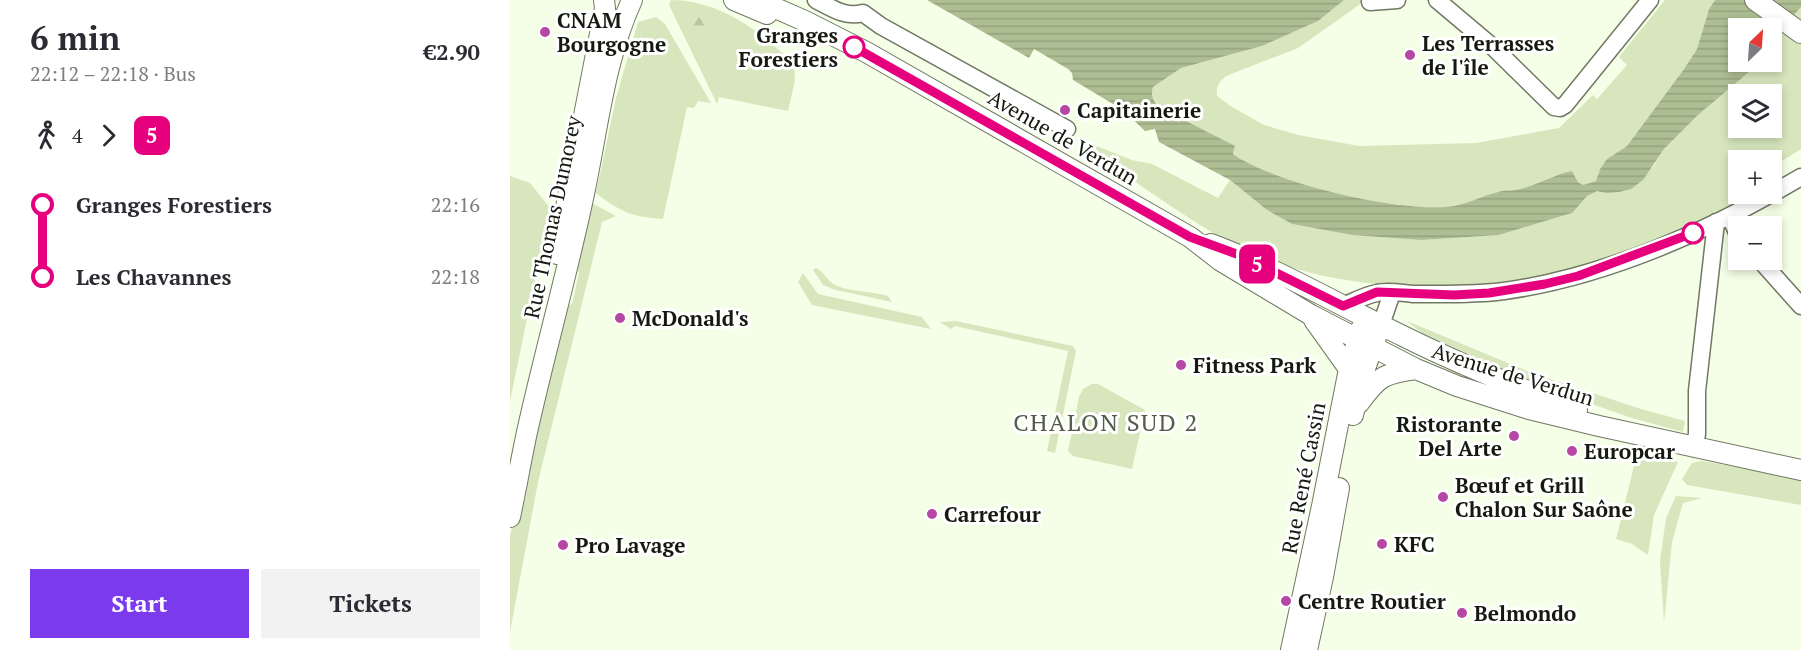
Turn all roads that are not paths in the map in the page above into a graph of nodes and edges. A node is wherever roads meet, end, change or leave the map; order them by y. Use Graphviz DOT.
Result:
graph roads {
  1 [pos="604,0"];
  2 [pos="632,0"];
  3 [pos="734,0"];
  4 [pos="757,0"];
  5 [pos="816,0"];
  6 [pos="1397,0"];
  7 [pos="1437,0"];
  8 [pos="1650,0"];
  9 [pos="1755,0"];
  10 [pos="1370,2"];
  11 [pos="1801,33"];
  12 [pos="911,80"];
  13 [pos="1066,129"];
  14 [pos="1801,177"];
  15 [pos="1718,222"];
  16 [pos="1728,228"];
  17 [pos="1190,237"];
  18 [pos="1769,270"];
  19 [pos="1385,293"];
  20 [pos="1343,306"];
  21 [pos="1801,306"];
  22 [pos="1311,315"];
  23 [pos="1373,321"];
  24 [pos="1365,343"];
  25 [pos="1349,369"];
  26 [pos="1416,369"];
  27 [pos="1353,410"];
  28 [pos="1642,435"];
  29 [pos="1694,448"];
  30 [pos="1801,470"];
  31 [pos="510,476"];
  32 [pos="1322,506"];
  33 [pos="510,517"];
  34 [pos="1323,577"];
  35 [pos="1291,650"];
  36 [pos="1307,650"];
  1 -- 31 [label="main road, Rue Thomas Dumorey"];
  2 -- 33 [label="main road, Rue Thomas Dumorey"];
  3 -- 12 [label="main road, Avenue de Verdun"];
  4 -- 12 [label="main road, Avenue de Verdun"];
  5 -- 13 [label="street"];
  6 -- 10 [label="street"];
  7 -- 8 [label="street"];
  9 -- 11 [label="main road"];
  12 -- 17 [label="main road, Avenue de Verdun"];
  14 -- 15 [label="street"];
  15 -- 16 [label="street"];
  15 -- 19 [label="street"];
  15 -- 29 [label="street"];
  17 -- 20 [label="main road, Avenue de Verdun"];
  17 -- 22 [label="main road, Avenue de Verdun"];
  18 -- 21 [label="street"];
  19 -- 20 [label="street"];
  19 -- 23 [label="street"];
  20 -- 23 [label="main road, Avenue de Verdun"];
  22 -- 24 [label="main road, Avenue de Verdun"];
  22 -- 25 [label="main road"];
  23 -- 24 [label="main road, Rue René Cassin"];
  23 -- 28 [label="main road, Avenue de Verdun"];
  24 -- 25 [label="main road, Rue René Cassin"];
  24 -- 26 [label="main road, Avenue de Verdun"];
  24 -- 27 [label="main road, Rue René Cassin"];
  25 -- 32 [label="main road, Rue René Cassin"];
  26 -- 27 [label="main road"];
  26 -- 28 [label="main road, Avenue de Verdun"];
  27 -- 34 [label="main road, Rue René Cassin"];
  28 -- 29 [label="main road, Avenue de Verdun"];
  29 -- 30 [label="main road, Avenue de Verdun"];
  32 -- 34 [label="main road"];
  32 -- 35 [label="main road, Rue René Cassin"];
  34 -- 36 [label="main road, Rue René Cassin"];
}
